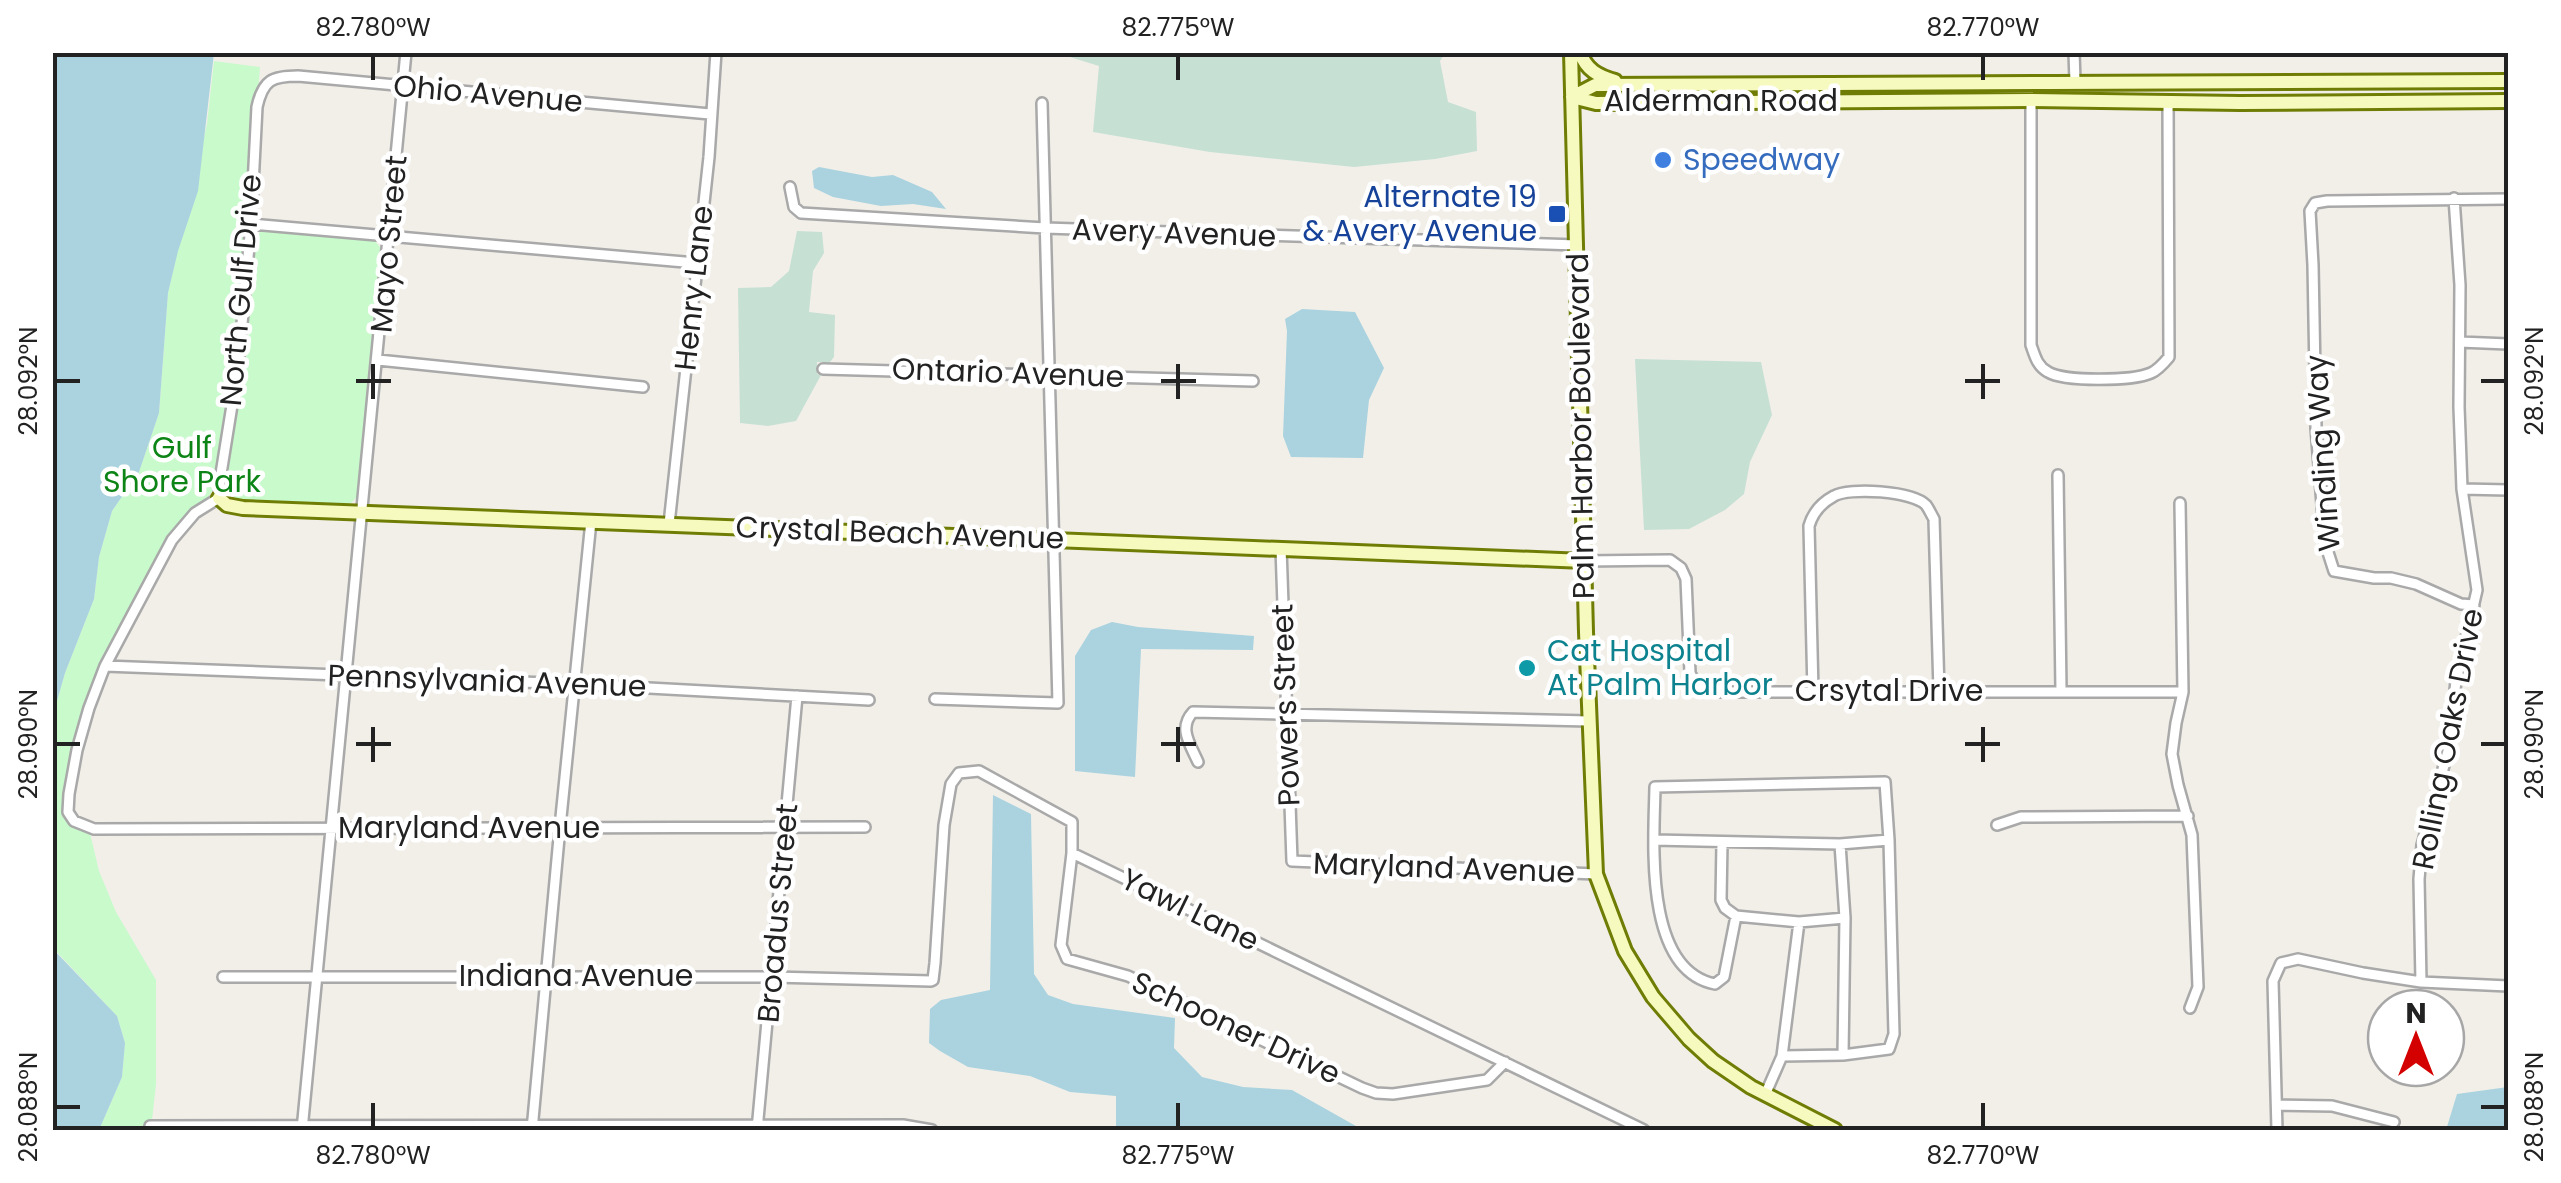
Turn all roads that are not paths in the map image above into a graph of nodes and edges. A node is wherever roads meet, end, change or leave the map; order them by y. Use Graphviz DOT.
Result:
graph roads {
  1 [pos="406,52"];
  2 [pos="716,52"];
  3 [pos="1571,52"];
  4 [pos="1580,52"];
  5 [pos="2074,52"];
  6 [pos="2508,81"];
  7 [pos="2074,82"];
  8 [pos="267,83"];
  9 [pos="1627,85"];
  10 [pos="404,86"];
  11 [pos="1572,97"];
  12 [pos="2031,100"];
  13 [pos="2508,101"];
  14 [pos="2168,102"];
  15 [pos="1042,103"];
  16 [pos="710,114"];
  17 [pos="790,187"];
  18 [pos="2454,198"];
  19 [pos="2508,200"];
  20 [pos="251,224"];
  21 [pos="1044,228"];
  22 [pos="390,235"];
  23 [pos="1576,245"];
  24 [pos="696,264"];
  25 [pos="2460,342"];
  26 [pos="2508,344"];
  27 [pos="378,360"];
  28 [pos="822,368"];
  29 [pos="1048,374"];
  30 [pos="1253,381"];
  31 [pos="642,387"];
  32 [pos="2058,475"];
  33 [pos="2462,489"];
  34 [pos="2508,490"];
  35 [pos="219,498"];
  36 [pos="2180,503"];
  37 [pos="362,513"];
  38 [pos="591,520"];
  39 [pos="669,524"];
  40 [pos="1055,539"];
  41 [pos="1282,548"];
  42 [pos="1585,561"];
  43 [pos="2474,605"];
  44 [pos="106,666"];
  45 [pos="347,675"];
  46 [pos="575,684"];
  47 [pos="2061,690"];
  48 [pos="1939,691"];
  49 [pos="1812,692"];
  50 [pos="2183,692"];
  51 [pos="798,696"];
  52 [pos="935,699"];
  53 [pos="869,700"];
  54 [pos="1286,713"];
  55 [pos="1589,721"];
  56 [pos="1198,762"];
  57 [pos="2188,816"];
  58 [pos="1997,826"];
  59 [pos="786,827"];
  60 [pos="865,827"];
  61 [pos="332,828"];
  62 [pos="560,828"];
  63 [pos="1654,840"];
  64 [pos="1889,840"];
  65 [pos="1722,842"];
  66 [pos="1840,844"];
  67 [pos="1072,853"];
  68 [pos="1292,861"];
  69 [pos="1596,874"];
  70 [pos="1736,916"];
  71 [pos="1845,918"];
  72 [pos="1800,922"];
  73 [pos="317,975"];
  74 [pos="224,976"];
  75 [pos="546,976"];
  76 [pos="772,978"];
  77 [pos="2421,982"];
  78 [pos="2508,986"];
  79 [pos="2190,1008"];
  80 [pos="1842,1055"];
  81 [pos="1782,1056"];
  82 [pos="1506,1062"];
  83 [pos="1765,1095"];
  84 [pos="2277,1106"];
  85 [pos="2394,1122"];
  86 [pos="150,1126"];
  87 [pos="532,1128"];
  88 [pos="757,1128"];
  89 [pos="302,1129"];
  90 [pos="932,1130"];
  91 [pos="1644,1130"];
  92 [pos="1836,1130"];
  93 [pos="2278,1130"];
  1 -- 10 [label="street, Mayo Street"];
  2 -- 16 [label="street, Henry Lane"];
  3 -- 11 [label="main road, Palm Harbor Boulevard"];
  4 -- 9 [label="main road"];
  5 -- 7 [label="street"];
  6 -- 7 [label="main road, Alderman Road"];
  7 -- 9 [label="main road, Alderman Road"];
  8 -- 10 [label="street, Ohio Avenue"];
  8 -- 20 [label="street, North Gulf Drive"];
  9 -- 11 [label="main road, Alderman Road"];
  10 -- 16 [label="street, Ohio Avenue"];
  10 -- 22 [label="street, Mayo Street"];
  11 -- 12 [label="main road, Alderman Road"];
  11 -- 23 [label="main road, Palm Harbor Boulevard"];
  12 -- 14 [label="main road, Alderman Road"];
  12 -- 14 [label="street"];
  13 -- 14 [label="main road, Alderman Road"];
  15 -- 21 [label="street"];
  16 -- 24 [label="street, Henry Lane"];
  17 -- 21 [label="street, Avery Avenue"];
  18 -- 19 [label="street"];
  18 -- 25 [label="street, Rolling Oaks Drive"];
  18 -- 43 [label="street, Winding Way"];
  20 -- 22 [label="street"];
  20 -- 35 [label="street, North Gulf Drive"];
  21 -- 23 [label="street, Avery Avenue"];
  21 -- 29 [label="street"];
  22 -- 24 [label="street"];
  22 -- 27 [label="street, Mayo Street"];
  23 -- 42 [label="main road, Palm Harbor Boulevard"];
  24 -- 39 [label="street, Henry Lane"];
  25 -- 26 [label="street"];
  25 -- 33 [label="street, Rolling Oaks Drive"];
  27 -- 31 [label="street"];
  27 -- 37 [label="street, Mayo Street"];
  28 -- 29 [label="street, Ontario Avenue"];
  29 -- 30 [label="street, Ontario Avenue"];
  29 -- 40 [label="street"];
  32 -- 47 [label="street"];
  33 -- 34 [label="street"];
  33 -- 43 [label="street, Rolling Oaks Drive"];
  35 -- 37 [label="main road, Crystal Beach Avenue"];
  35 -- 44 [label="street"];
  36 -- 50 [label="street"];
  37 -- 38 [label="main road, Crystal Beach Avenue"];
  37 -- 45 [label="street, Mayo Street"];
  38 -- 39 [label="main road, Crystal Beach Avenue"];
  38 -- 46 [label="street"];
  39 -- 40 [label="main road, Crystal Beach Avenue"];
  40 -- 41 [label="main road, Crystal Beach Avenue"];
  40 -- 52 [label="street"];
  41 -- 42 [label="main road, Crystal Beach Avenue"];
  41 -- 54 [label="street, Powers Street"];
  42 -- 49 [label="street, Crsytal Drive"];
  42 -- 55 [label="main road, Palm Harbor Boulevard"];
  43 -- 77 [label="street, Rolling Oaks Drive"];
  44 -- 45 [label="street, Pennsylvania Avenue"];
  44 -- 61 [label="street, Maryland Avenue"];
  45 -- 46 [label="street, Pennsylvania Avenue"];
  45 -- 61 [label="street, Mayo Street"];
  46 -- 51 [label="street, Pennsylvania Avenue"];
  46 -- 62 [label="street"];
  47 -- 48 [label="street, Crsytal Drive"];
  47 -- 50 [label="street, Crsytal Drive"];
  48 -- 49 [label="street, Crsytal Drive"];
  48 -- 49 [label="street"];
  50 -- 57 [label="street"];
  51 -- 53 [label="street, Pennsylvania Avenue"];
  51 -- 59 [label="street, Broadus Street"];
  54 -- 55 [label="street"];
  54 -- 56 [label="street"];
  54 -- 68 [label="street, Powers Street"];
  55 -- 69 [label="main road, Palm Harbor Boulevard"];
  57 -- 58 [label="street"];
  57 -- 79 [label="street"];
  59 -- 60 [label="street, Maryland Avenue"];
  59 -- 62 [label="street, Maryland Avenue"];
  59 -- 76 [label="street, Broadus Street"];
  61 -- 62 [label="street, Maryland Avenue"];
  61 -- 73 [label="street, Mayo Street"];
  62 -- 75 [label="street"];
  63 -- 64 [label="street"];
  63 -- 65 [label="street"];
  63 -- 70 [label="street"];
  64 -- 66 [label="street"];
  64 -- 80 [label="street"];
  65 -- 66 [label="street"];
  65 -- 70 [label="street"];
  66 -- 71 [label="street"];
  67 -- 76 [label="street, Indiana Avenue"];
  67 -- 82 [label="street, Yawl Lane"];
  67 -- 82 [label="street, Schooner Drive"];
  68 -- 69 [label="street, Maryland Avenue"];
  69 -- 83 [label="main road, Palm Harbor Boulevard"];
  70 -- 72 [label="street"];
  71 -- 72 [label="street"];
  71 -- 80 [label="street"];
  72 -- 81 [label="street"];
  73 -- 74 [label="street, Indiana Avenue"];
  73 -- 75 [label="street, Indiana Avenue"];
  73 -- 89 [label="street, Mayo Street"];
  75 -- 76 [label="street, Indiana Avenue"];
  75 -- 87 [label="street"];
  76 -- 88 [label="street, Broadus Street"];
  77 -- 78 [label="street"];
  77 -- 84 [label="street"];
  80 -- 81 [label="street"];
  81 -- 83 [label="street"];
  82 -- 91 [label="street, Yawl Lane"];
  83 -- 92 [label="main road, Palm Harbor Boulevard"];
  84 -- 85 [label="street"];
  84 -- 93 [label="street"];
  86 -- 89 [label="street"];
  87 -- 88 [label="street"];
  87 -- 89 [label="street"];
  88 -- 90 [label="street"];
}
